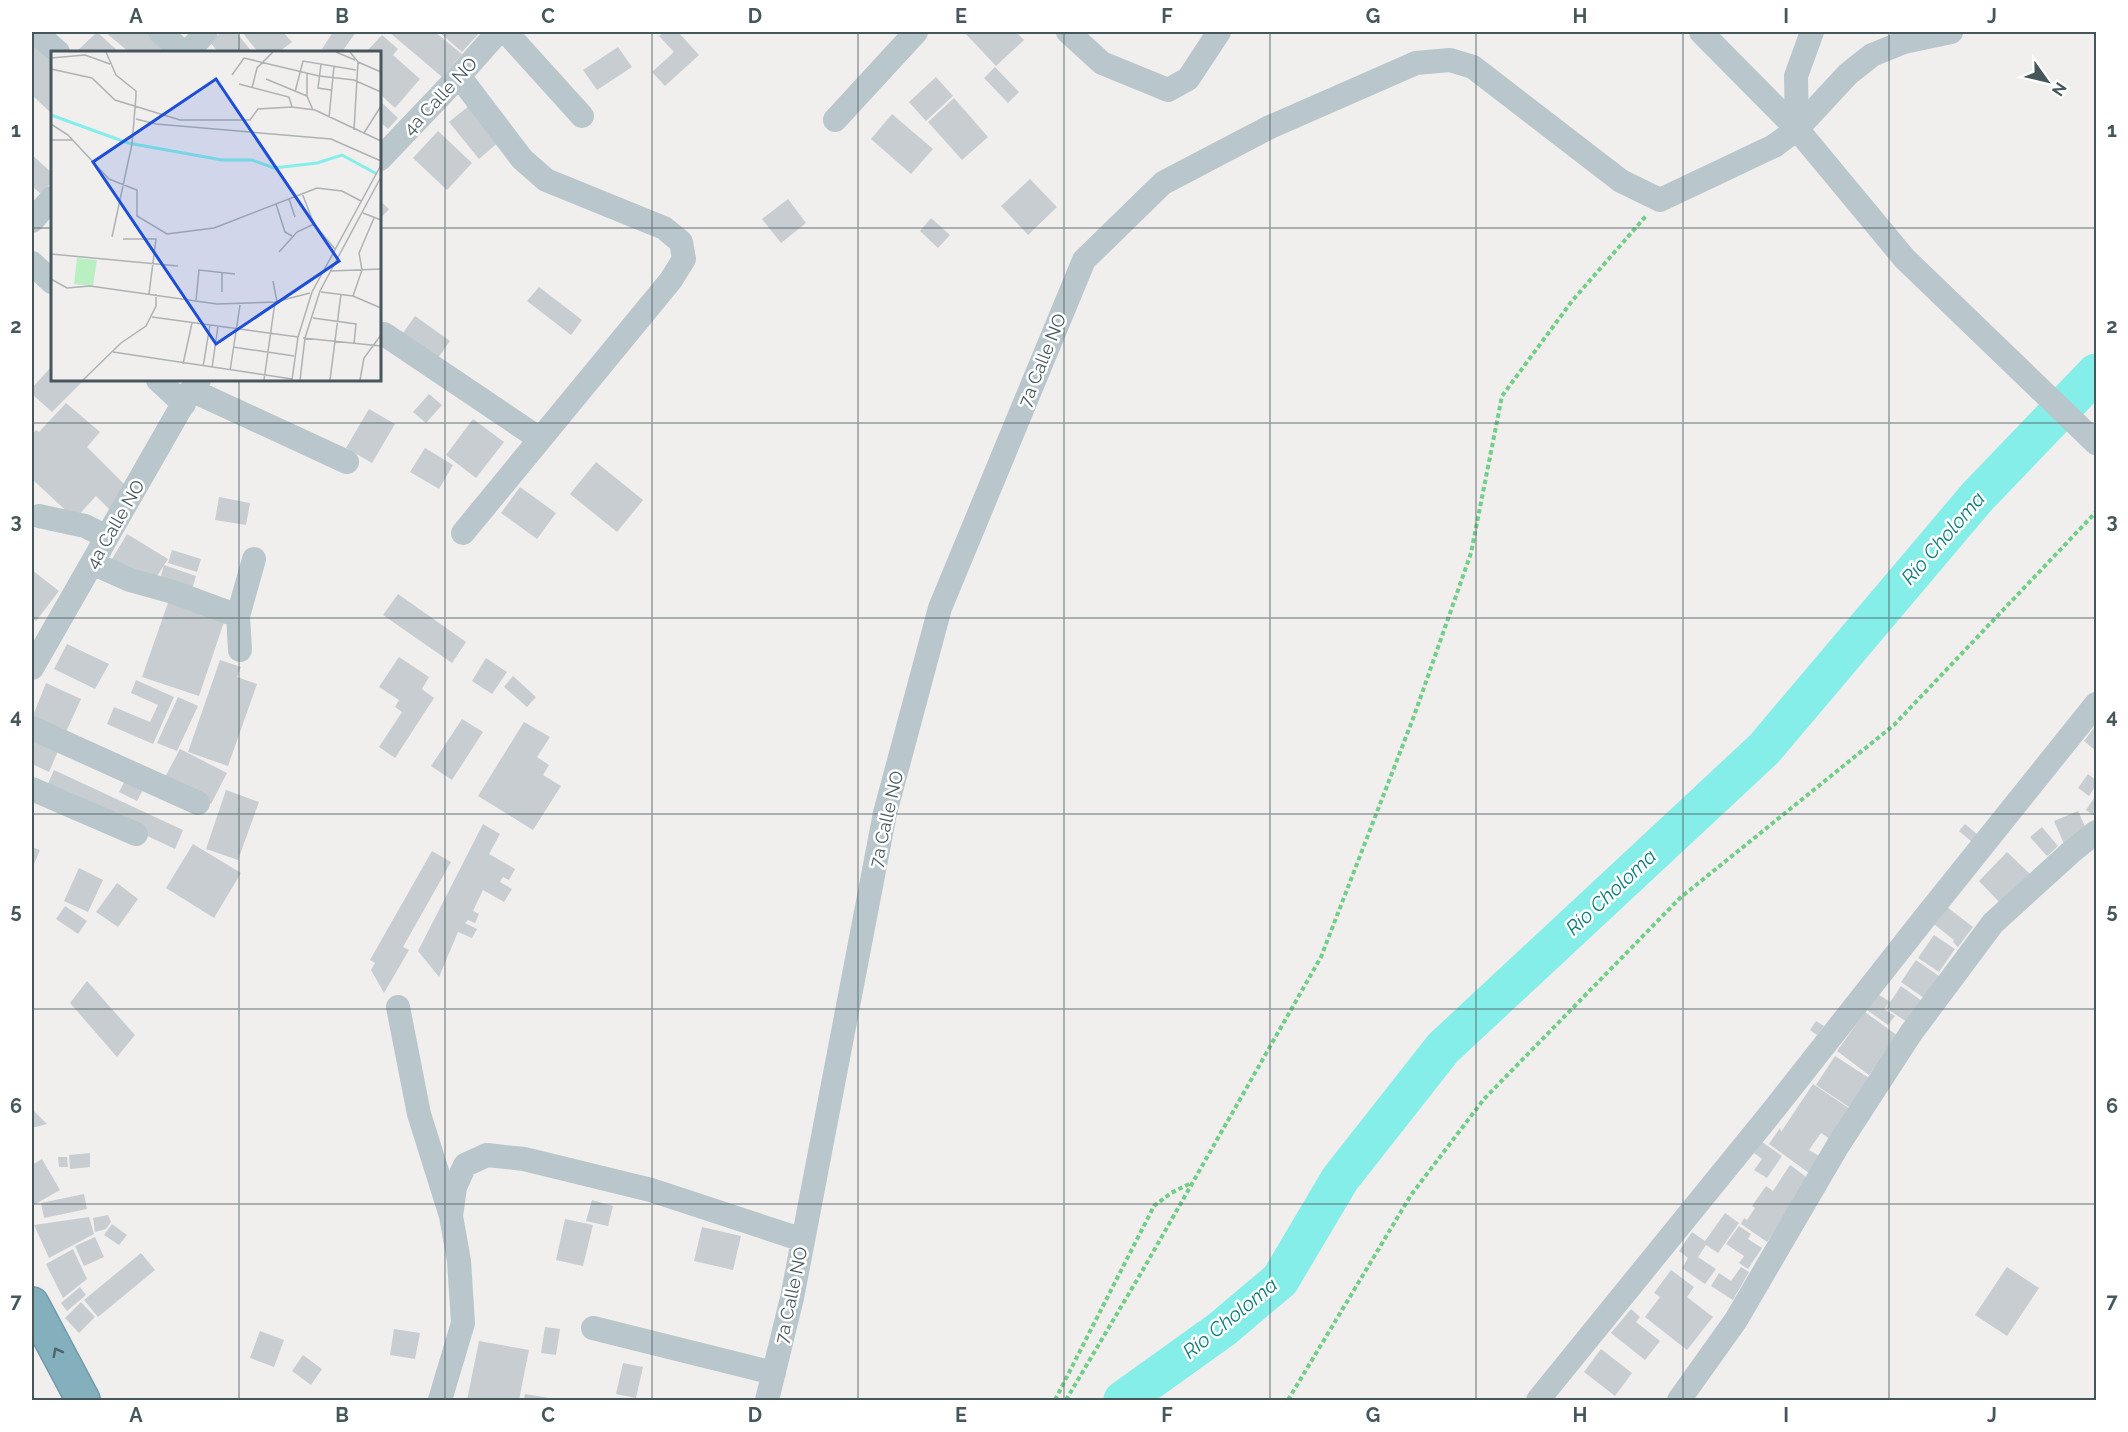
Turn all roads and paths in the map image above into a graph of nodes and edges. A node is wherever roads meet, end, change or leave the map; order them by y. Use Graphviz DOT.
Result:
graph roads {
  1 [pos="34,32"];
  2 [pos="160,32"];
  3 [pos="206,32"];
  4 [pos="498,32"];
  5 [pos="506,32"];
  6 [pos="916,32"];
  7 [pos="1068,32"];
  8 [pos="1219,32"];
  9 [pos="1701,32"];
  10 [pos="1812,32"];
  11 [pos="1951,32"];
  12 [pos="57,51"];
  13 [pos="182,51"];
  14 [pos="189,51"];
  15 [pos="459,76"];
  16 [pos="582,116"];
  17 [pos="835,120"];
  18 [pos="1797,129"];
  19 [pos="381,158"];
  20 [pos="51,199"];
  21 [pos="1660,200"];
  22 [pos="32,221"];
  23 [pos="32,262"];
  24 [pos="51,281"];
  25 [pos="384,334"];
  26 [pos="161,381"];
  27 [pos="191,391"];
  28 [pos="540,439"];
  29 [pos="2097,442"];
  30 [pos="347,462"];
  31 [pos="2097,512"];
  32 [pos="39,516"];
  33 [pos="464,533"];
  34 [pos="107,537"];
  35 [pos="254,559"];
  36 [pos="92,563"];
  37 [pos="238,616"];
  38 [pos="240,650"];
  39 [pos="32,668"];
  40 [pos="2097,704"];
  41 [pos="32,728"];
  42 [pos="32,789"];
  43 [pos="198,803"];
  44 [pos="2097,832"];
  45 [pos="136,834"];
  46 [pos="398,1007"];
  47 [pos="1192,1182"];
  48 [pos="451,1216"];
  49 [pos="803,1240"];
  50 [pos="32,1304"];
  51 [pos="593,1328"];
  52 [pos="774,1373"];
  53 [pos="83,1401"];
  54 [pos="440,1401"];
  55 [pos="767,1401"];
  56 [pos="1055,1401"];
  57 [pos="1066,1401"];
  58 [pos="1288,1401"];
  59 [pos="1538,1401"];
  60 [pos="1679,1401"];
  1 -- 12 [label="street"];
  2 -- 13 [label="street"];
  3 -- 14 [label="street"];
  4 -- 15 [label="street, 4a Calle NO"];
  5 -- 16 [label="street"];
  6 -- 17 [label="street"];
  7 -- 8 [label="street"];
  9 -- 18 [label="street"];
  10 -- 18 [label="street"];
  11 -- 18 [label="street"];
  15 -- 19 [label="street, 4a Calle NO"];
  15 -- 28 [label="street"];
  18 -- 21 [label="street"];
  18 -- 29 [label="street"];
  20 -- 22 [label="street"];
  21 -- 47 [label="path"];
  21 -- 49 [label="street, 7a Calle NO"];
  23 -- 24 [label="street"];
  25 -- 28 [label="street"];
  26 -- 27 [label="street"];
  27 -- 30 [label="street"];
  27 -- 34 [label="street, 4a Calle NO"];
  28 -- 33 [label="street"];
  31 -- 58 [label="path"];
  32 -- 34 [label="street"];
  34 -- 36 [label="street, 4a Calle NO"];
  35 -- 37 [label="street"];
  36 -- 37 [label="street"];
  36 -- 39 [label="street, 4a Calle NO"];
  37 -- 38 [label="street"];
  40 -- 59 [label="street"];
  41 -- 43 [label="street"];
  42 -- 45 [label="street"];
  44 -- 60 [label="street"];
  46 -- 48 [label="street"];
  47 -- 56 [label="path"];
  47 -- 57 [label="path"];
  48 -- 49 [label="street"];
  48 -- 54 [label="street"];
  49 -- 52 [label="street, 7a Calle NO"];
  53 -- 50 [label="highway, one-way"];
  51 -- 52 [label="street"];
  52 -- 55 [label="street, 7a Calle NO"];
}
